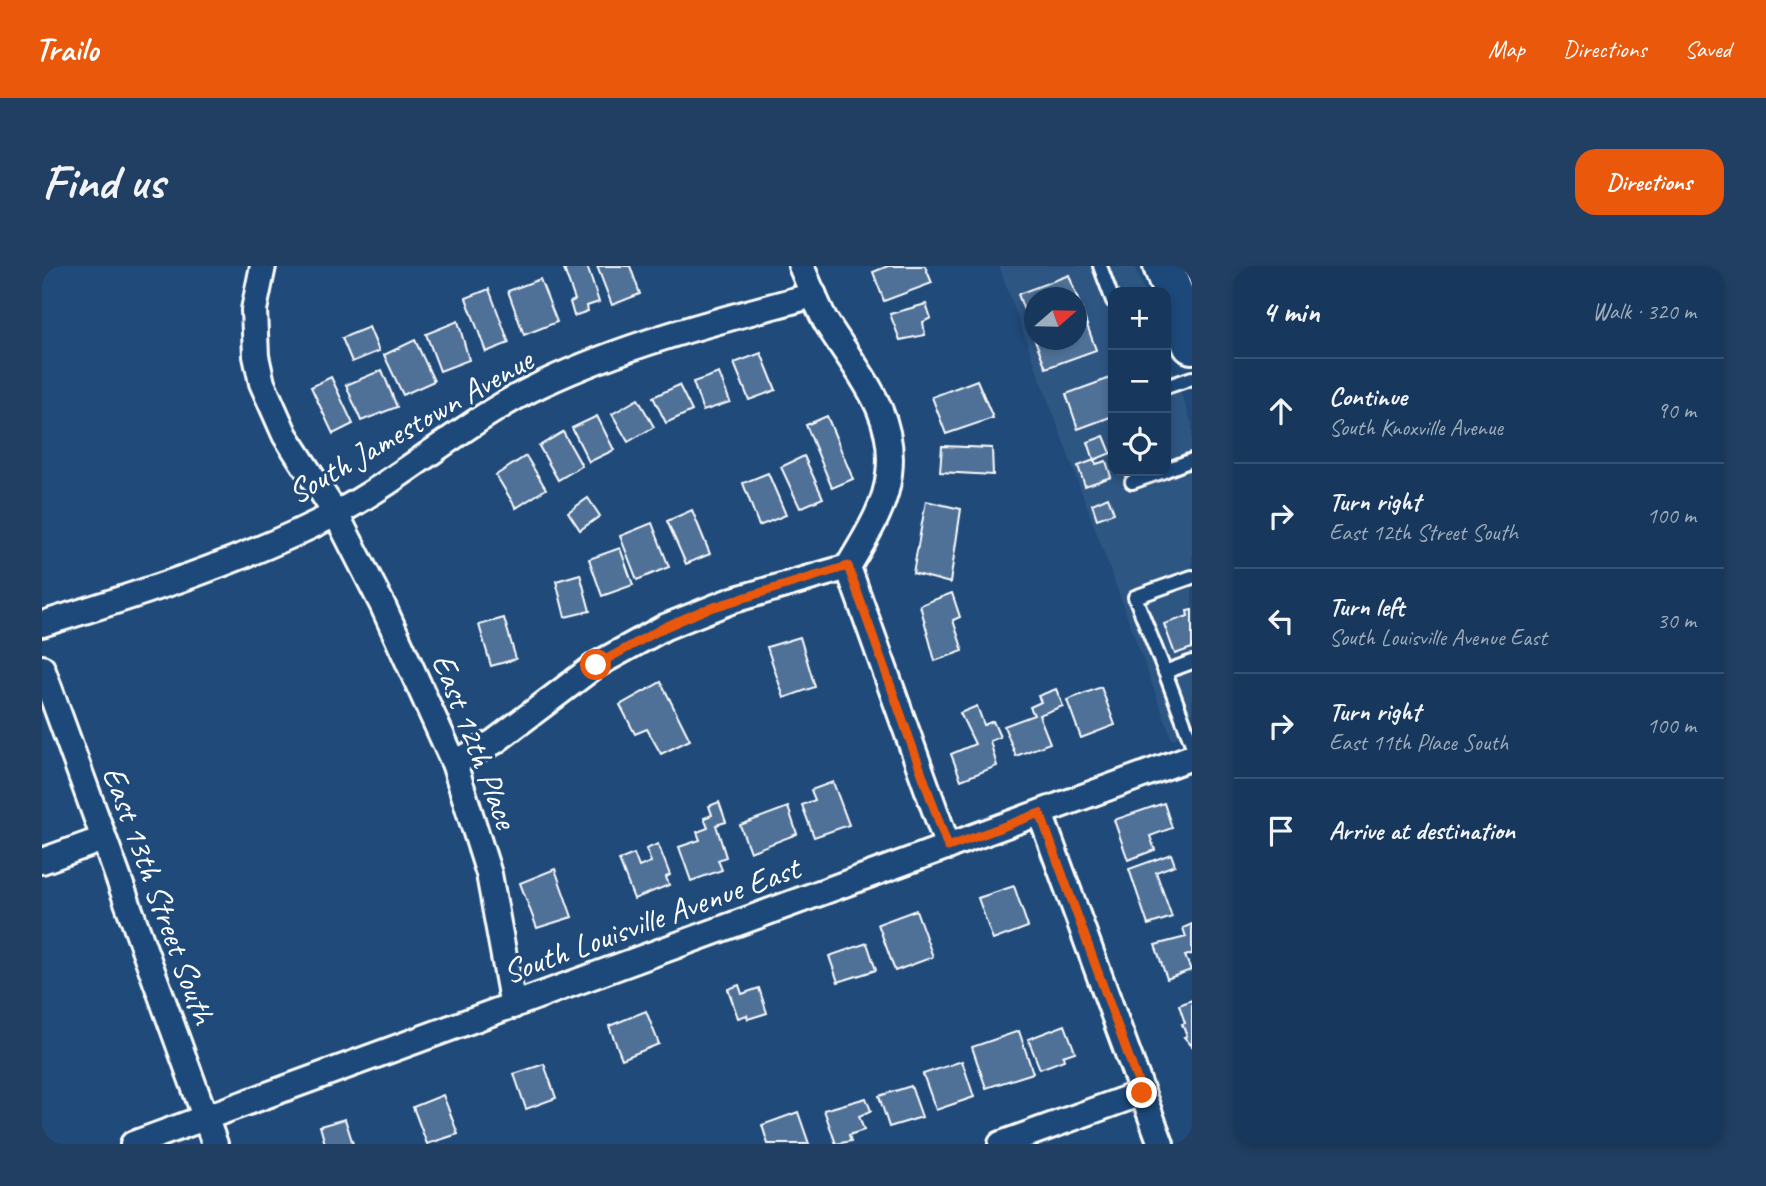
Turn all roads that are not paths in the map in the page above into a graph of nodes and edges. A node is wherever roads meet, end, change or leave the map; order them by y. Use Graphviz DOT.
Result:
graph roads {
  1 [pos="263,266"];
  2 [pos="801,266"];
  3 [pos="1100,266"];
  4 [pos="1163,266"];
  5 [pos="1108,288"];
  6 [pos="814,295"];
  7 [pos="1180,327"];
  8 [pos="1192,378"];
  9 [pos="1171,385"];
  10 [pos="1192,460"];
  11 [pos="1171,468"];
  12 [pos="1148,476"];
  13 [pos="1132,482"];
  14 [pos="336,514"];
  15 [pos="848,566"];
  16 [pos="1192,577"];
  17 [pos="42,624"];
  18 [pos="1192,662"];
  19 [pos="42,668"];
  20 [pos="1165,672"];
  21 [pos="1186,707"];
  22 [pos="1192,755"];
  23 [pos="454,763"];
  24 [pos="1040,813"];
  25 [pos="103,839"];
  26 [pos="948,847"];
  27 [pos="42,861"];
  28 [pos="513,1006"];
  29 [pos="1142,1093"];
  30 [pos="205,1118"];
  31 [pos="133,1144"];
  32 [pos="215,1144"];
  33 [pos="1001,1144"];
  34 [pos="1161,1144"];
  1 -- 14 [label="street, East 12th Place"];
  2 -- 6 [label="street"];
  3 -- 5 [label="lane"];
  4 -- 7 [label="main road"];
  6 -- 14 [label="street, South Jamestown Avenue"];
  6 -- 15 [label="street"];
  8 -- 9 [label="lane"];
  10 -- 11 [label="lane"];
  12 -- 13 [label="lane"];
  14 -- 17 [label="street, South Jamestown Avenue"];
  14 -- 23 [label="street, East 12th Place"];
  15 -- 23 [label="street"];
  15 -- 26 [label="street"];
  16 -- 20 [label="lane"];
  18 -- 20 [label="lane"];
  19 -- 25 [label="street, East 13th Street South"];
  20 -- 21 [label="lane"];
  21 -- 22 [label="lane"];
  22 -- 24 [label="street, South Louisville Avenue East"];
  23 -- 28 [label="street, East 12th Place"];
  24 -- 26 [label="street, South Louisville Avenue East"];
  24 -- 29 [label="street"];
  25 -- 27 [label="street"];
  25 -- 30 [label="street, East 13th Street South"];
  26 -- 28 [label="street, South Louisville Avenue East"];
  28 -- 30 [label="street, South Louisville Avenue East"];
  29 -- 33 [label="street"];
  29 -- 34 [label="street"];
  30 -- 31 [label="street, South Louisville Avenue East"];
  30 -- 32 [label="street, East 13th Street South"];
}
